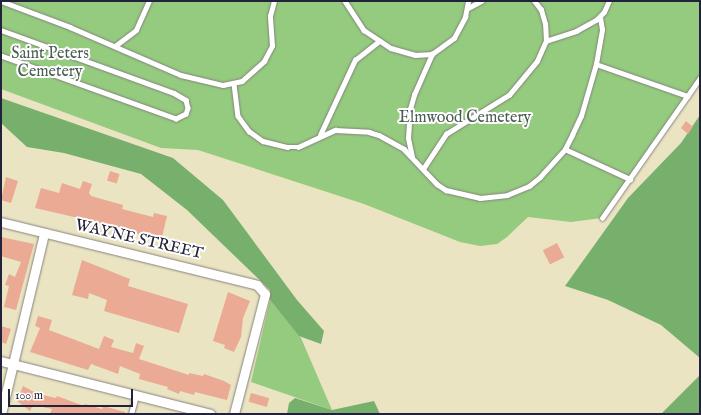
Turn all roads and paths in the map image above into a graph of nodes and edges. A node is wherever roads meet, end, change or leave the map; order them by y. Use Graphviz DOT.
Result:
graph roads {
  1 [pos="1,1"];
  2 [pos="149,1"];
  3 [pos="274,1"];
  4 [pos="345,1"];
  5 [pos="468,1"];
  6 [pos="481,1"];
  7 [pos="534,1"];
  8 [pos="608,1"];
  9 [pos="468,8"];
  10 [pos="600,18"];
  11 [pos="1,30"];
  12 [pos="379,41"];
  13 [pos="546,41"];
  14 [pos="115,46"];
  15 [pos="432,54"];
  16 [pos="1,56"];
  17 [pos="596,64"];
  18 [pos="700,78"];
  19 [pos="234,84"];
  20 [pos="688,96"];
  21 [pos="320,135"];
  22 [pos="565,149"];
  23 [pos="412,157"];
  24 [pos="423,170"];
  25 [pos="630,179"];
  26 [pos="602,218"];
  27 [pos="1,222"];
  28 [pos="44,233"];
  29 [pos="1,361"];
  30 [pos="13,364"];
  31 [pos="136,395"];
  32 [pos="1,414"];
  33 [pos="130,414"];
  34 [pos="210,414"];
  35 [pos="234,414"];
  1 -- 14 [label="lane"];
  2 -- 14 [label="lane"];
  3 -- 19 [label="lane"];
  4 -- 12 [label="lane"];
  5 -- 9 [label="lane"];
  6 -- 9 [label="lane"];
  7 -- 13 [label="lane"];
  8 -- 10 [label="lane"];
  9 -- 15 [label="lane"];
  10 -- 13 [label="lane"];
  10 -- 17 [label="lane"];
  11 -- 16 [label="lane"];
  12 -- 15 [label="lane"];
  12 -- 21 [label="lane"];
  13 -- 24 [label="lane"];
  14 -- 19 [label="lane"];
  15 -- 23 [label="lane"];
  17 -- 20 [label="lane"];
  17 -- 22 [label="lane"];
  18 -- 20 [label="lane"];
  19 -- 21 [label="lane"];
  20 -- 25 [label="lane"];
  21 -- 23 [label="lane"];
  22 -- 24 [label="lane"];
  22 -- 25 [label="lane"];
  23 -- 24 [label="lane"];
  25 -- 26 [label="lane"];
  27 -- 28 [label="street, WAYNE STREET"];
  28 -- 30 [label="street"];
  28 -- 35 [label="street, WAYNE STREET"];
  29 -- 30 [label="street"];
  30 -- 31 [label="street"];
  30 -- 32 [label="street"];
  31 -- 33 [label="lane"];
  31 -- 34 [label="street"];
}
